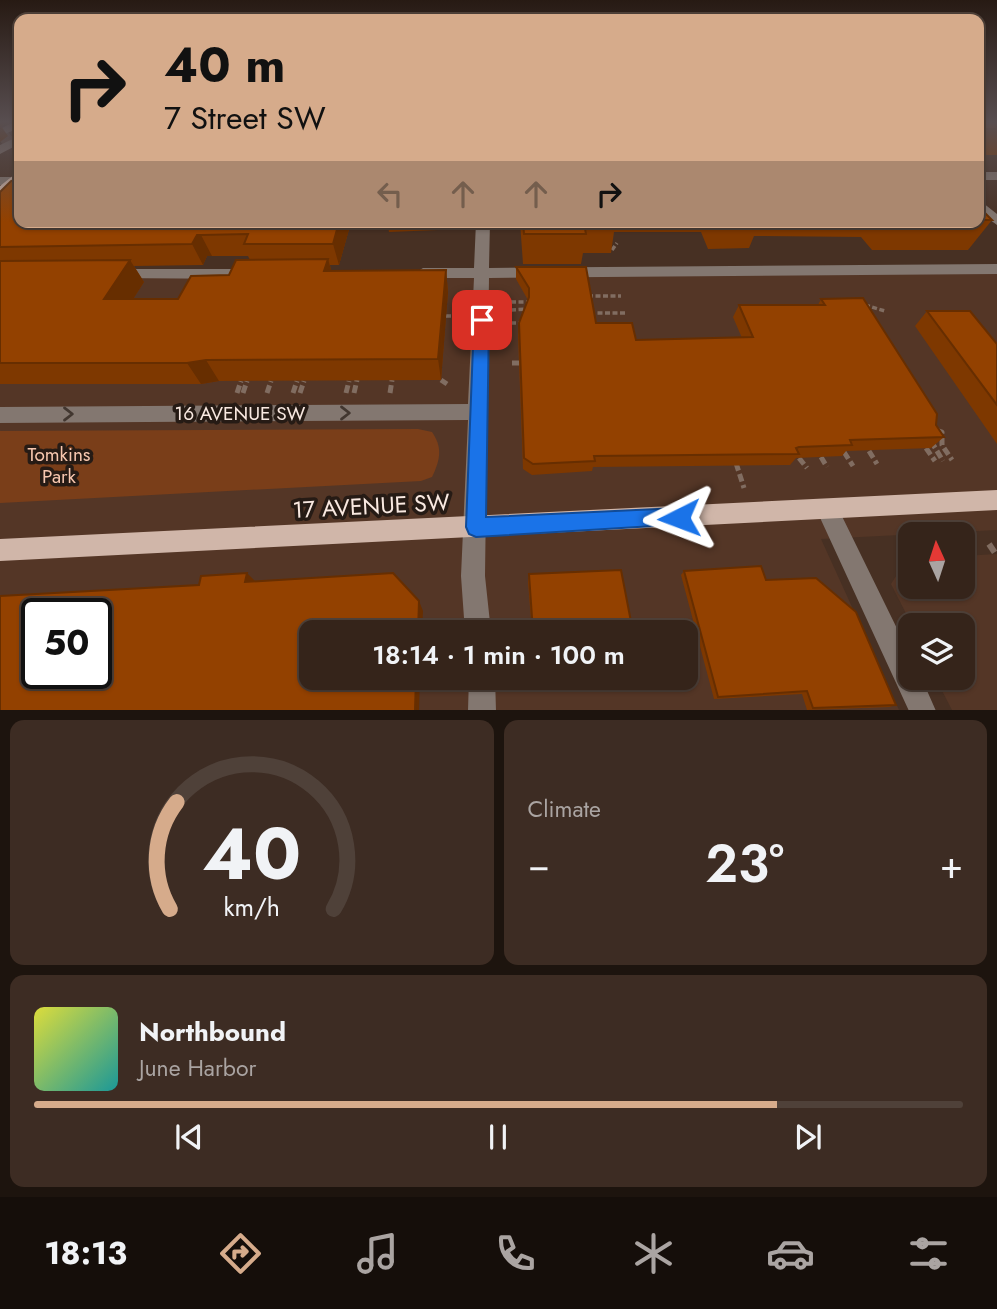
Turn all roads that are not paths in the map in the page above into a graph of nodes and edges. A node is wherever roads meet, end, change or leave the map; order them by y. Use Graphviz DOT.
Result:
graph roads {
  1 [pos="8,155"];
  2 [pos="13,158"];
  3 [pos="13,179"];
  4 [pos="0,193"];
  5 [pos="984,209"];
  6 [pos="997,221"];
  7 [pos="483,228"];
  8 [pos="997,269"];
  9 [pos="483,272"];
  10 [pos="414,273"];
  11 [pos="105,274"];
  12 [pos="262,274"];
  13 [pos="480,412"];
  14 [pos="0,415"];
  15 [pos="997,500"];
  16 [pos="827,509"];
  17 [pos="476,527"];
  18 [pos="0,550"];
  19 [pos="477,620"];
  20 [pos="482,690"];
  21 [pos="482,710"];
  22 [pos="923,710"];
  1 -- 2 [label="street"];
  3 -- 4 [label="main road"];
  5 -- 6 [label="street"];
  7 -- 9 [label="street"];
  8 -- 9 [label="street"];
  9 -- 10 [label="street"];
  9 -- 13 [label="street"];
  11 -- 12 [label="street"];
  14 -- 13 [label="street, 16 AVENUE SW, one-way"];
  13 -- 17 [label="street"];
  15 -- 16 [label="main road, 17 AVENUE SW"];
  16 -- 17 [label="main road, 17 AVENUE SW"];
  16 -- 22 [label="street"];
  17 -- 18 [label="main road, 17 AVENUE SW"];
  17 -- 19 [label="street"];
  20 -- 21 [label="street"];
}
